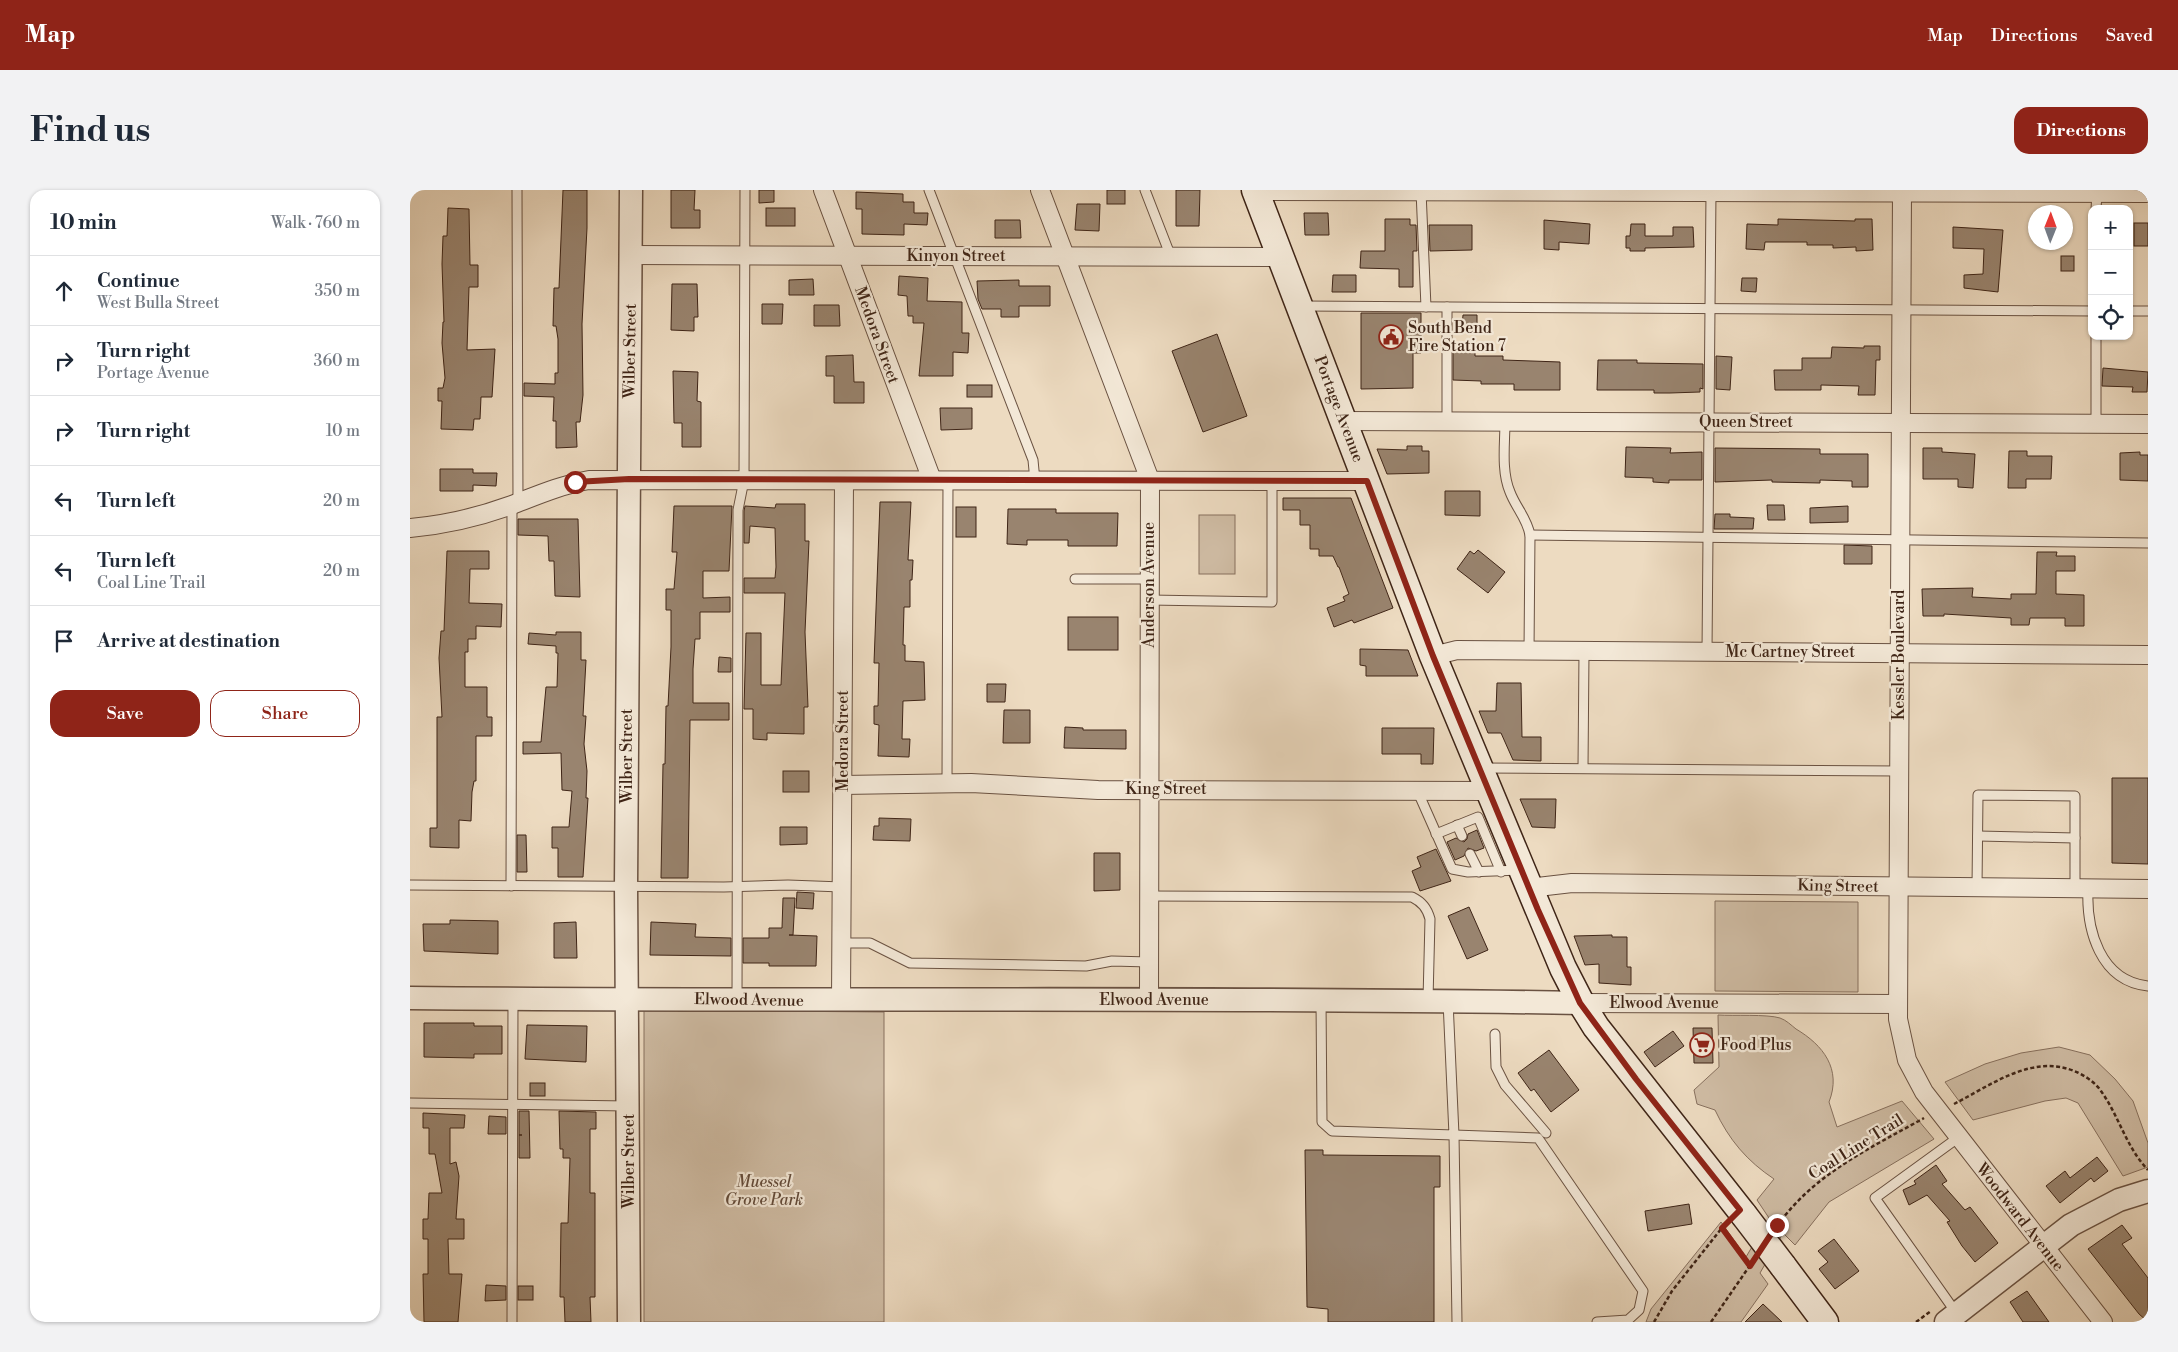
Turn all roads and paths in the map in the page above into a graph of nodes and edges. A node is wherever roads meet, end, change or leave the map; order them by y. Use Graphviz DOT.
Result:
graph roads {
  1 [pos="517,190"];
  2 [pos="631,190"];
  3 [pos="745,190"];
  4 [pos="823,190"];
  5 [pos="929,190"];
  6 [pos="1040,190"];
  7 [pos="1145,190"];
  8 [pos="1255,190"];
  9 [pos="1421,191"];
  10 [pos="1902,191"];
  11 [pos="1711,192"];
  12 [pos="2148,193"];
  13 [pos="2096,201"];
  14 [pos="631,255"];
  15 [pos="745,255"];
  16 [pos="847,256"];
  17 [pos="955,256"];
  18 [pos="1065,257"];
  19 [pos="1171,257"];
  20 [pos="1281,257"];
  21 [pos="1300,306"];
  22 [pos="1426,307"];
  23 [pos="1447,307"];
  24 [pos="1709,307"];
  25 [pos="1902,309"];
  26 [pos="2088,311"];
  27 [pos="2133,311"];
  28 [pos="2148,311"];
  29 [pos="2096,340"];
  30 [pos="1344,420"];
  31 [pos="1447,421"];
  32 [pos="1505,421"];
  33 [pos="1709,422"];
  34 [pos="1901,423"];
  35 [pos="2096,424"];
  36 [pos="2148,424"];
  37 [pos="629,479"];
  38 [pos="744,480"];
  39 [pos="940,480"];
  40 [pos="1150,480"];
  41 [pos="844,481"];
  42 [pos="1035,481"];
  43 [pos="1272,481"];
  44 [pos="1367,481"];
  45 [pos="515,503"];
  46 [pos="410,528"];
  47 [pos="1530,535"];
  48 [pos="1708,537"];
  49 [pos="1900,540"];
  50 [pos="2148,543"];
  51 [pos="1075,579"];
  52 [pos="1149,579"];
  53 [pos="1149,600"];
  54 [pos="1529,651"];
  55 [pos="1584,652"];
  56 [pos="1707,652"];
  57 [pos="1899,652"];
  58 [pos="1433,656"];
  59 [pos="2148,656"];
  60 [pos="1583,768"];
  61 [pos="1899,771"];
  62 [pos="947,783"];
  63 [pos="842,785"];
  64 [pos="1150,789"];
  65 [pos="1416,790"];
  66 [pos="1486,796"];
  67 [pos="1457,825"];
  68 [pos="1436,834"];
  69 [pos="1462,836"];
  70 [pos="1978,836"];
  71 [pos="2075,838"];
  72 [pos="1470,854"];
  73 [pos="1479,872"];
  74 [pos="1517,876"];
  75 [pos="410,885"];
  76 [pos="511,886"];
  77 [pos="626,886"];
  78 [pos="739,886"];
  79 [pos="1898,886"];
  80 [pos="842,887"];
  81 [pos="1977,887"];
  82 [pos="2081,888"];
  83 [pos="2148,889"];
  84 [pos="1149,896"];
  85 [pos="841,943"];
  86 [pos="1149,962"];
  87 [pos="2148,986"];
  88 [pos="410,998"];
  89 [pos="513,999"];
  90 [pos="626,999"];
  91 [pos="737,999"];
  92 [pos="1149,1000"];
  93 [pos="1321,1000"];
  94 [pos="841,1001"];
  95 [pos="1438,1001"];
  96 [pos="1580,1003"];
  97 [pos="1897,1004"];
  98 [pos="1495,1034"];
  99 [pos="410,1103"];
  100 [pos="512,1104"];
  101 [pos="629,1106"];
  102 [pos="1939,1111"];
  103 [pos="1546,1133"];
  104 [pos="1454,1135"];
  105 [pos="1958,1137"];
  106 [pos="2148,1170"];
  107 [pos="2148,1191"];
  108 [pos="1742,1212"];
  109 [pos="1722,1228"];
  110 [pos="1772,1233"];
  111 [pos="2043,1246"];
  112 [pos="1756,1257"];
  113 [pos="1750,1266"];
  114 [pos="1955,1319"];
  115 [pos="512,1322"];
  116 [pos="629,1322"];
  117 [pos="1456,1322"];
  118 [pos="1597,1322"];
  119 [pos="1654,1322"];
  120 [pos="1711,1322"];
  121 [pos="1825,1322"];
  122 [pos="2103,1322"];
  1 -- 45 [label="lane"];
  2 -- 14 [label="street, Wilber Street"];
  3 -- 15 [label="lane"];
  4 -- 16 [label="street, Medora Street"];
  5 -- 17 [label="lane"];
  6 -- 18 [label="street, Anderson Avenue"];
  7 -- 19 [label="lane"];
  8 -- 9 [label="street"];
  8 -- 20 [label="main road, Portage Avenue"];
  9 -- 11 [label="street"];
  9 -- 22 [label="lane"];
  10 -- 11 [label="street"];
  10 -- 13 [label="street"];
  10 -- 25 [label="street, Kessler Boulevard"];
  11 -- 24 [label="lane"];
  12 -- 13 [label="street"];
  14 -- 15 [label="street, Kinyon Street"];
  14 -- 37 [label="street, Wilber Street"];
  15 -- 16 [label="street, Kinyon Street"];
  15 -- 38 [label="lane"];
  16 -- 17 [label="street, Kinyon Street"];
  16 -- 39 [label="street, Medora Street"];
  17 -- 18 [label="street, Kinyon Street"];
  17 -- 42 [label="lane"];
  18 -- 19 [label="street, Kinyon Street"];
  18 -- 40 [label="street, Anderson Avenue"];
  19 -- 20 [label="street, Kinyon Street"];
  20 -- 21 [label="main road, Portage Avenue"];
  21 -- 22 [label="lane"];
  21 -- 30 [label="main road, Portage Avenue"];
  22 -- 23 [label="lane"];
  23 -- 24 [label="lane"];
  23 -- 31 [label="lane"];
  24 -- 25 [label="lane"];
  24 -- 33 [label="lane"];
  25 -- 26 [label="lane"];
  25 -- 34 [label="street, Kessler Boulevard"];
  27 -- 28 [label="lane"];
  29 -- 35 [label="lane"];
  30 -- 31 [label="street, Queen Street"];
  30 -- 44 [label="main road, Portage Avenue"];
  31 -- 32 [label="street, Queen Street"];
  32 -- 33 [label="street, Queen Street"];
  32 -- 47 [label="lane"];
  33 -- 34 [label="street, Queen Street"];
  33 -- 48 [label="lane"];
  34 -- 35 [label="street, Queen Street"];
  34 -- 49 [label="street, Kessler Boulevard"];
  35 -- 36 [label="street, Queen Street"];
  37 -- 38 [label="street"];
  37 -- 45 [label="street"];
  37 -- 77 [label="street, Wilber Street"];
  38 -- 41 [label="street"];
  38 -- 78 [label="lane"];
  39 -- 41 [label="street"];
  39 -- 42 [label="street"];
  39 -- 62 [label="lane"];
  40 -- 42 [label="street"];
  40 -- 43 [label="street"];
  40 -- 52 [label="street, Anderson Avenue"];
  41 -- 63 [label="street, Medora Street"];
  43 -- 44 [label="street"];
  43 -- 53 [label="lane"];
  44 -- 58 [label="main road, Portage Avenue"];
  45 -- 46 [label="street"];
  45 -- 76 [label="lane"];
  47 -- 48 [label="lane"];
  47 -- 54 [label="lane"];
  48 -- 49 [label="lane"];
  48 -- 56 [label="lane"];
  49 -- 50 [label="lane"];
  49 -- 57 [label="street, Kessler Boulevard"];
  51 -- 52 [label="lane"];
  52 -- 53 [label="street, Anderson Avenue"];
  53 -- 64 [label="street, Anderson Avenue"];
  54 -- 55 [label="street, Mc Cartney Street"];
  54 -- 58 [label="street, Mc Cartney Street"];
  55 -- 56 [label="street, Mc Cartney Street"];
  55 -- 60 [label="lane"];
  56 -- 57 [label="street, Mc Cartney Street"];
  57 -- 59 [label="street, Mc Cartney Street"];
  57 -- 61 [label="street, Kessler Boulevard"];
  58 -- 66 [label="main road, Portage Avenue"];
  60 -- 61 [label="lane"];
  60 -- 66 [label="lane"];
  61 -- 79 [label="street, Kessler Boulevard"];
  62 -- 63 [label="street, King Street"];
  62 -- 64 [label="street, King Street"];
  63 -- 80 [label="street, Medora Street"];
  64 -- 65 [label="street, King Street"];
  64 -- 84 [label="street, Anderson Avenue"];
  65 -- 66 [label="street, King Street"];
  65 -- 68 [label="lane"];
  66 -- 67 [label="lane"];
  66 -- 74 [label="main road, Portage Avenue"];
  67 -- 68 [label="lane"];
  67 -- 69 [label="lane"];
  68 -- 73 [label="lane"];
  70 -- 71 [label="lane"];
  70 -- 71 [label="lane"];
  70 -- 81 [label="lane"];
  71 -- 82 [label="lane"];
  72 -- 73 [label="lane"];
  73 -- 74 [label="lane"];
  74 -- 79 [label="street, King Street"];
  74 -- 96 [label="main road, Portage Avenue"];
  75 -- 76 [label="lane"];
  76 -- 77 [label="lane"];
  77 -- 78 [label="lane"];
  77 -- 90 [label="street, Wilber Street"];
  78 -- 80 [label="lane"];
  78 -- 91 [label="lane"];
  79 -- 81 [label="street, King Street"];
  79 -- 97 [label="street, Kessler Boulevard"];
  80 -- 85 [label="street, Medora Street"];
  81 -- 82 [label="street, King Street"];
  82 -- 83 [label="street, King Street"];
  82 -- 87 [label="lane"];
  84 -- 86 [label="street, Anderson Avenue"];
  84 -- 95 [label="lane"];
  85 -- 86 [label="lane"];
  85 -- 94 [label="street, Medora Street"];
  86 -- 92 [label="street, Anderson Avenue"];
  88 -- 89 [label="street, Elwood Avenue"];
  89 -- 90 [label="street, Elwood Avenue"];
  89 -- 100 [label="lane"];
  90 -- 91 [label="street, Elwood Avenue"];
  90 -- 101 [label="street, Wilber Street"];
  91 -- 94 [label="street, Elwood Avenue"];
  92 -- 93 [label="street, Elwood Avenue"];
  92 -- 94 [label="street, Elwood Avenue"];
  93 -- 95 [label="street, Elwood Avenue"];
  93 -- 104 [label="lane"];
  95 -- 96 [label="street, Elwood Avenue"];
  95 -- 104 [label="lane"];
  96 -- 97 [label="street, Elwood Avenue"];
  96 -- 108 [label="main road, Portage Avenue"];
  97 -- 102 [label="street, Kessler Boulevard"];
  98 -- 103 [label="lane"];
  99 -- 100 [label="lane"];
  100 -- 101 [label="lane"];
  100 -- 115 [label="lane"];
  101 -- 116 [label="street, Wilber Street"];
  102 -- 105 [label="street, Woodward Avenue"];
  102 -- 106 [label="path, Coal Line Trail"];
  102 -- 110 [label="path, Coal Line Trail"];
  104 -- 117 [label="lane"];
  104 -- 118 [label="lane"];
  105 -- 111 [label="street, Woodward Avenue"];
  105 -- 114 [label="lane"];
  107 -- 111 [label="street"];
  108 -- 109 [label="path"];
  108 -- 121 [label="main road, Portage Avenue, bridge"];
  109 -- 113 [label="path"];
  109 -- 119 [label="path"];
  111 -- 114 [label="street"];
  111 -- 122 [label="street, Woodward Avenue"];
  112 -- 113 [label="path"];
  113 -- 120 [label="path"];
}
